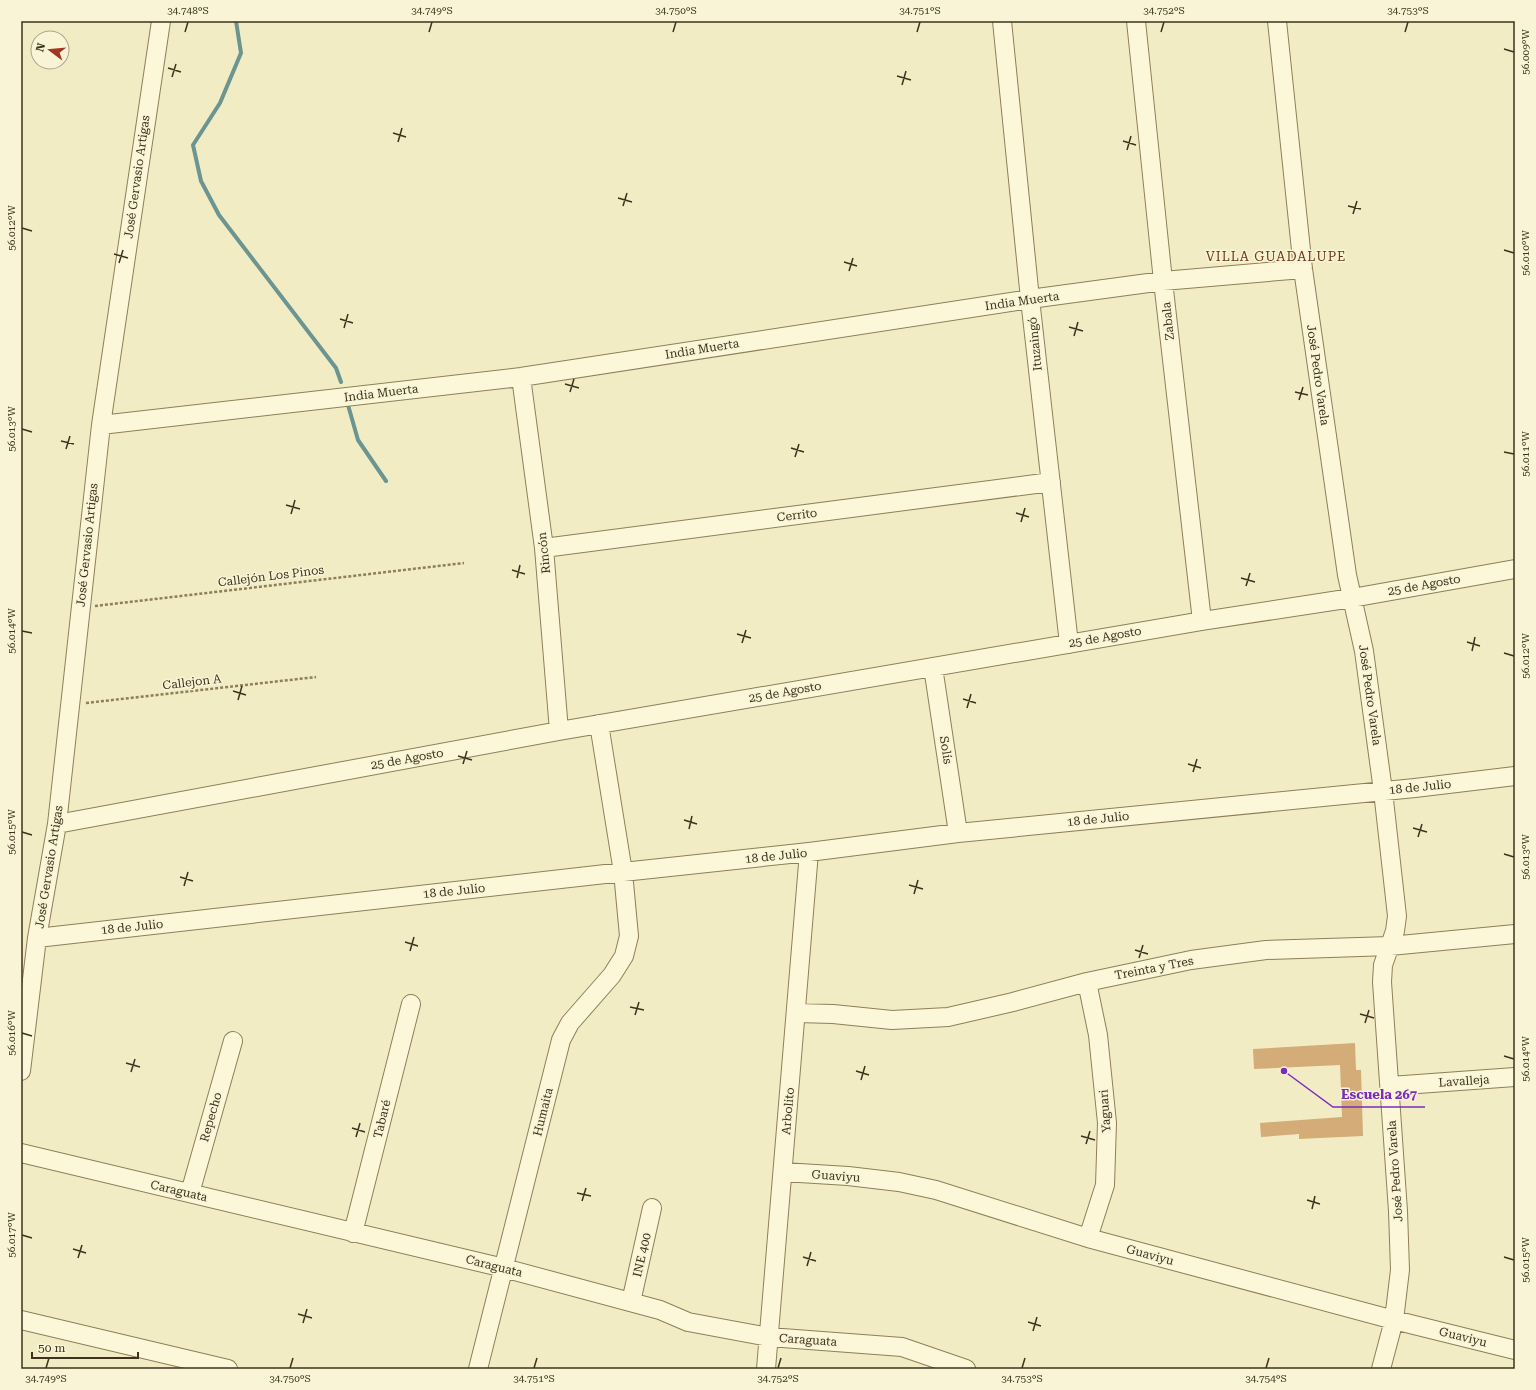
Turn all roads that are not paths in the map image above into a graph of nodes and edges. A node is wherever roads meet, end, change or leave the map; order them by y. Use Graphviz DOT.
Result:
graph roads {
  1 [pos="160,21"];
  2 [pos="1002,21"];
  3 [pos="1136,21"];
  4 [pos="1277,21"];
  5 [pos="1303,268"];
  6 [pos="1163,281"];
  7 [pos="1030,299"];
  8 [pos="521,376"];
  9 [pos="101,425"];
  10 [pos="1051,482"];
  11 [pos="544,548"];
  12 [pos="1515,569"];
  13 [pos="1352,598"];
  14 [pos="1202,621"];
  15 [pos="1069,644"];
  16 [pos="933,667"];
  17 [pos="599,724"];
  18 [pos="559,731"];
  19 [pos="1515,776"];
  20 [pos="1384,791"];
  21 [pos="57,824"];
  22 [pos="958,833"];
  23 [pos="810,852"];
  24 [pos="623,872"];
  25 [pos="1515,934"];
  26 [pos="37,938"];
  27 [pos="1390,946"];
  28 [pos="1087,982"];
  29 [pos="412,1004"];
  30 [pos="796,1013"];
  31 [pos="233,1040"];
  32 [pos="21,1071"];
  33 [pos="1515,1077"];
  34 [pos="1390,1086"];
  35 [pos="21,1153"];
  36 [pos="783,1172"];
  37 [pos="190,1193"];
  38 [pos="652,1208"];
  39 [pos="353,1233"];
  40 [pos="1088,1238"];
  41 [pos="504,1268"];
  42 [pos="631,1302"];
  43 [pos="1394,1320"];
  44 [pos="24,1321"];
  45 [pos="769,1337"];
  46 [pos="1515,1350"];
  47 [pos="228,1369"];
  48 [pos="478,1369"];
  49 [pos="766,1369"];
  50 [pos="966,1369"];
  51 [pos="1381,1369"];
  1 -- 9 [label="street, José Gervasio Artigas"];
  2 -- 7 [label="street, Ituzaingó"];
  3 -- 6 [label="street, Zabala"];
  4 -- 5 [label="street, José Pedro Varela"];
  5 -- 6 [label="street, India Muerta"];
  5 -- 13 [label="street, José Pedro Varela"];
  6 -- 7 [label="street, India Muerta"];
  6 -- 14 [label="street, Zabala"];
  7 -- 8 [label="street, India Muerta"];
  7 -- 10 [label="street, Ituzaingó"];
  8 -- 9 [label="street, India Muerta"];
  8 -- 11 [label="street, Rincón"];
  9 -- 21 [label="street, José Gervasio Artigas"];
  10 -- 11 [label="street, Cerrito"];
  10 -- 15 [label="street, Ituzaingó"];
  11 -- 18 [label="street, Rincón"];
  12 -- 13 [label="street, 25 de Agosto"];
  13 -- 14 [label="street, 25 de Agosto"];
  13 -- 20 [label="street, José Pedro Varela"];
  14 -- 15 [label="street, 25 de Agosto"];
  15 -- 16 [label="street, 25 de Agosto"];
  16 -- 17 [label="street, 25 de Agosto"];
  16 -- 22 [label="street, Solís"];
  17 -- 18 [label="street, 25 de Agosto"];
  17 -- 24 [label="street"];
  18 -- 21 [label="street, 25 de Agosto"];
  19 -- 20 [label="street, 18 de Julio"];
  20 -- 22 [label="street, 18 de Julio"];
  20 -- 27 [label="street, José Pedro Varela"];
  21 -- 26 [label="street, José Gervasio Artigas"];
  22 -- 23 [label="street, 18 de Julio"];
  23 -- 24 [label="street, 18 de Julio"];
  23 -- 30 [label="street, Arbolito"];
  24 -- 26 [label="street, 18 de Julio"];
  24 -- 41 [label="street, Humaita"];
  25 -- 27 [label="street, Treinta y Tres"];
  26 -- 32 [label="street, José Gervasio Artigas"];
  27 -- 28 [label="street, Treinta y Tres"];
  27 -- 34 [label="street, José Pedro Varela"];
  28 -- 30 [label="street, Treinta y Tres"];
  28 -- 40 [label="street, Yaguari"];
  29 -- 39 [label="street, Tabaré"];
  30 -- 36 [label="street, Arbolito"];
  31 -- 37 [label="street, Repecho"];
  33 -- 34 [label="street, Lavalleja"];
  34 -- 43 [label="street, José Pedro Varela"];
  35 -- 37 [label="street, Caraguata"];
  36 -- 40 [label="street, Guaviyu"];
  36 -- 45 [label="street, Arbolito"];
  37 -- 39 [label="street, Caraguata"];
  38 -- 42 [label="street, INE 400"];
  39 -- 41 [label="street, Caraguata"];
  40 -- 43 [label="street, Guaviyu"];
  41 -- 42 [label="street, Caraguata"];
  41 -- 48 [label="street, Humaita"];
  42 -- 45 [label="street, Caraguata"];
  43 -- 46 [label="street, Guaviyu"];
  43 -- 51 [label="street, José Pedro Varela"];
  44 -- 47 [label="street"];
  45 -- 49 [label="street, Arbolito"];
  45 -- 50 [label="street, Caraguata"];
}
